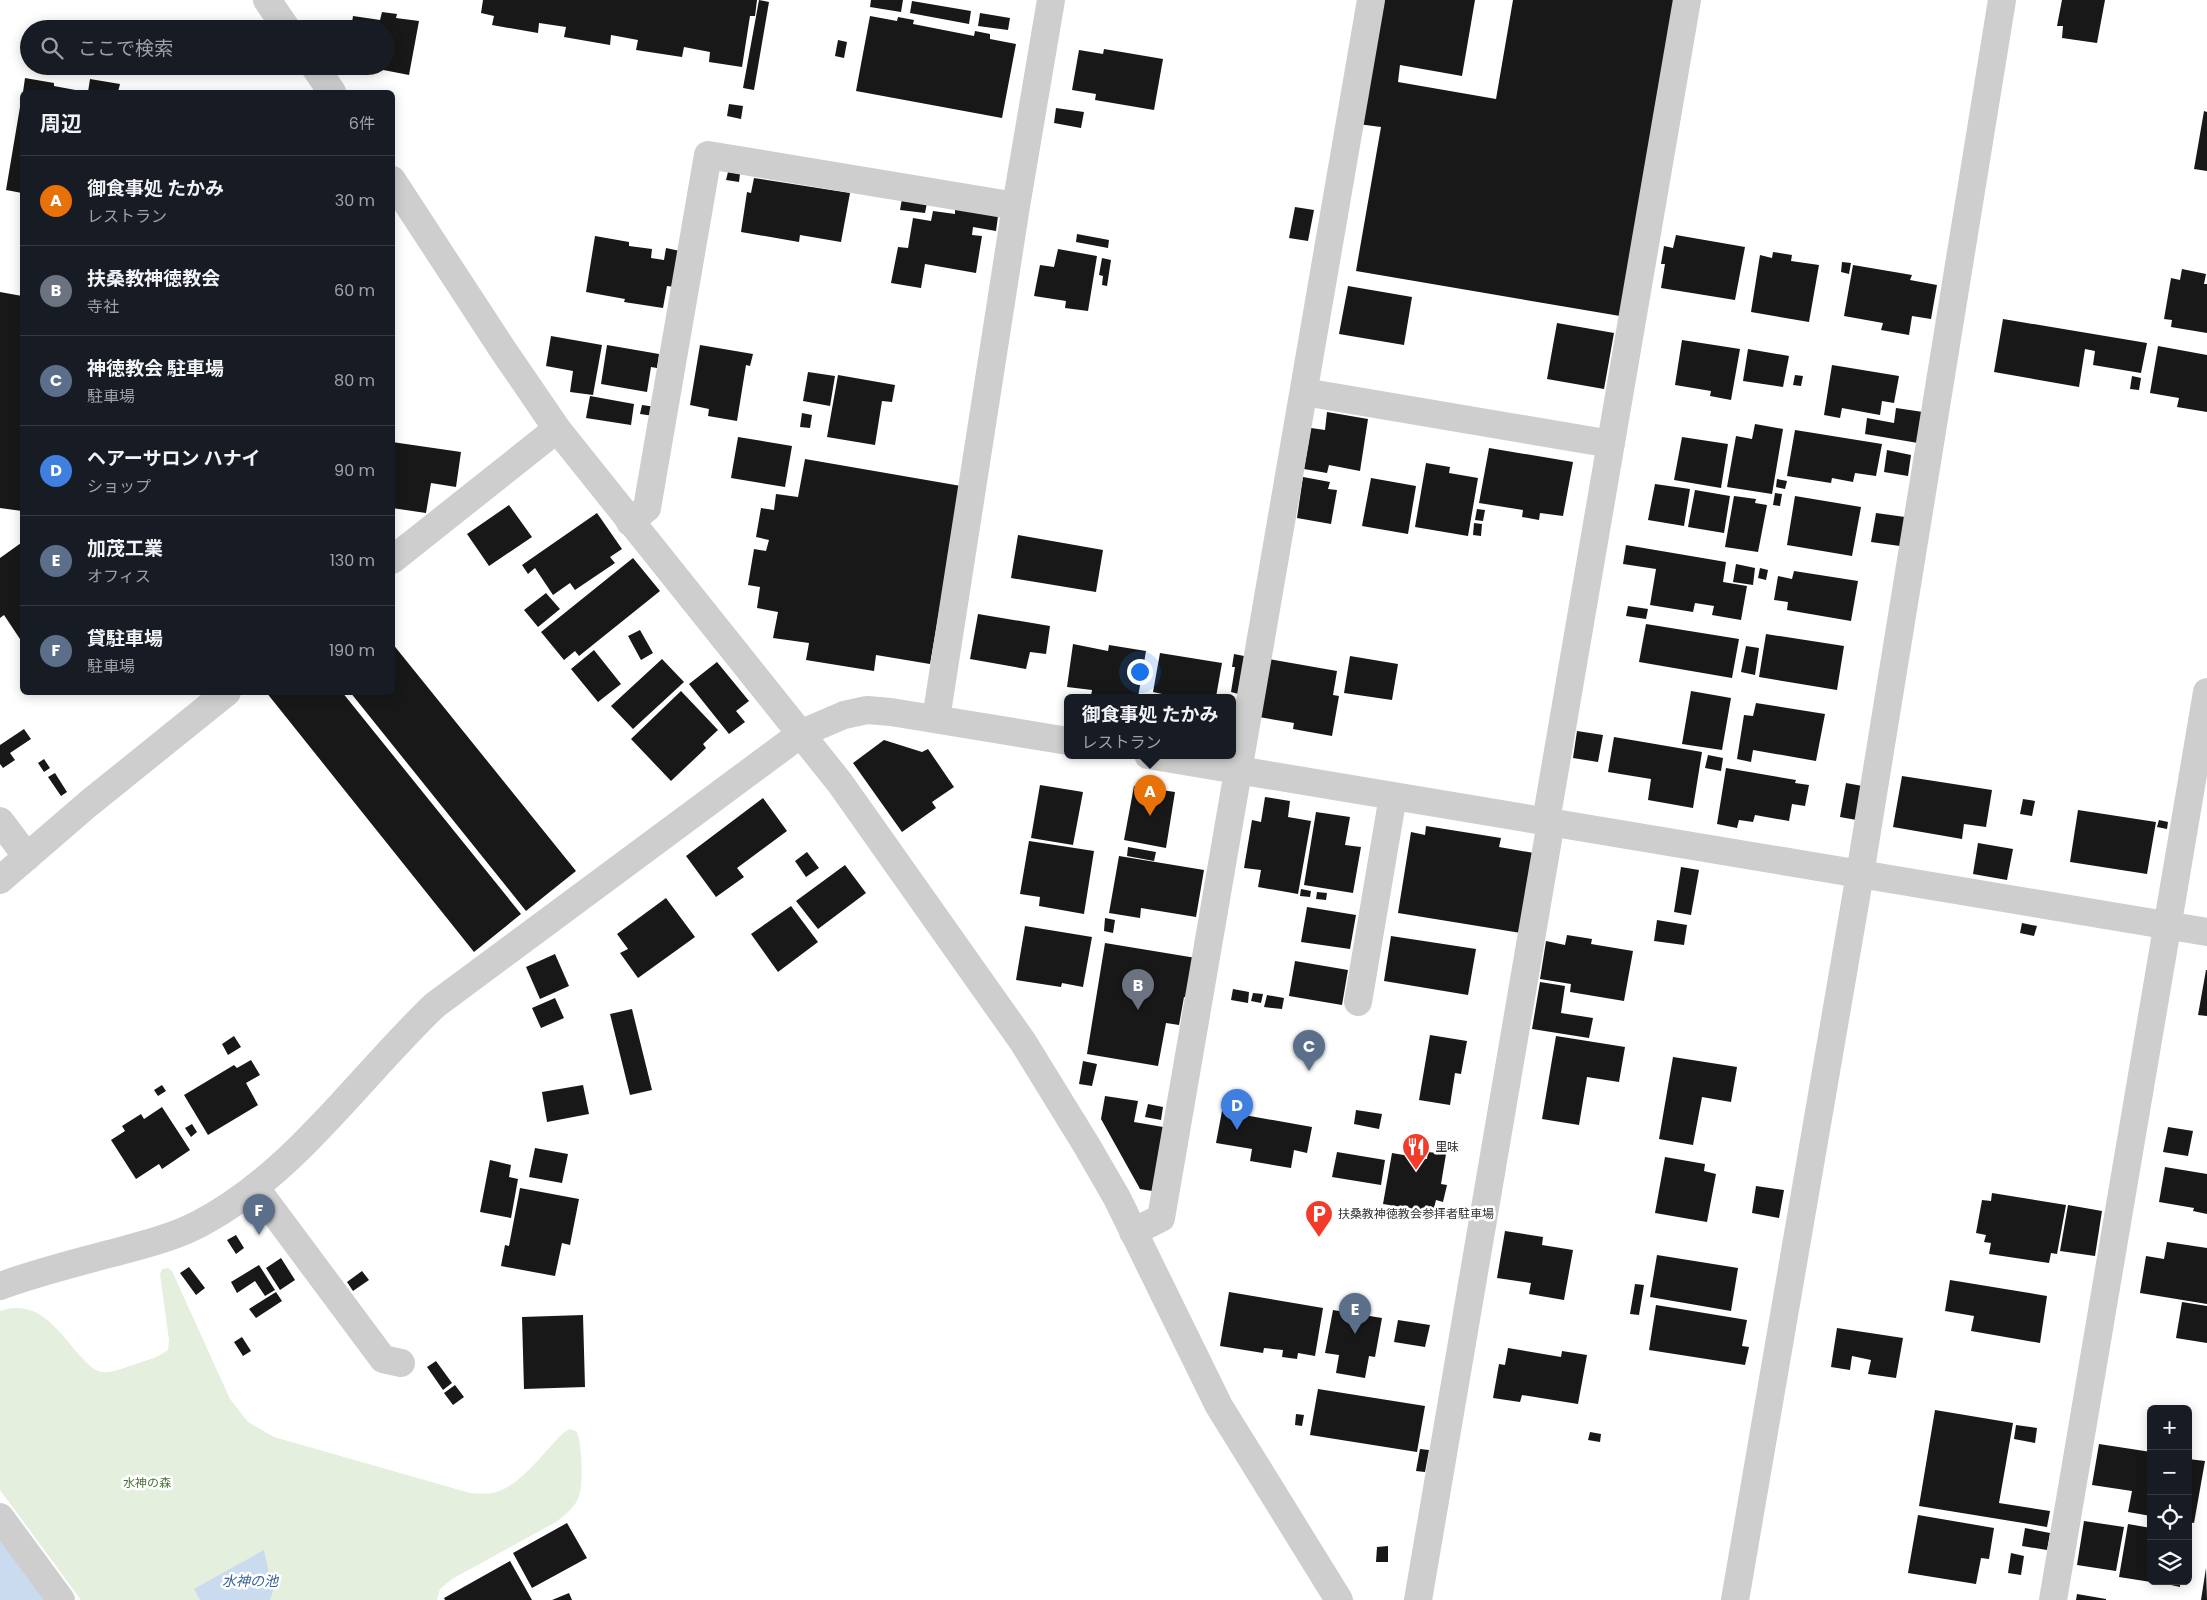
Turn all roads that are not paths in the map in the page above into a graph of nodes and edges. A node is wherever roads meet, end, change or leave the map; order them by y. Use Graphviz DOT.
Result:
graph roads {
  1 [pos="267,0"];
  2 [pos="1051,0"];
  3 [pos="1371,0"];
  4 [pos="1687,0"];
  5 [pos="2002,0"];
  6 [pos="281,20"];
  7 [pos="320,75"];
  8 [pos="331,90"];
  9 [pos="395,185"];
  10 [pos="1016,206"];
  11 [pos="1304,392"];
  12 [pos="557,429"];
  13 [pos="1611,444"];
  14 [pos="630,522"];
  15 [pos="395,558"];
  16 [pos="2207,692"];
  17 [pos="223,695"];
  18 [pos="936,719"];
  19 [pos="802,733"];
  20 [pos="1064,740"];
  21 [pos="1172,759"];
  22 [pos="1239,770"];
  23 [pos="1393,796"];
  24 [pos="0,821"];
  25 [pos="1549,822"];
  26 [pos="27,857"];
  27 [pos="1860,874"];
  28 [pos="0,880"];
  29 [pos="2168,925"];
  30 [pos="2207,932"];
  31 [pos="1358,1002"];
  32 [pos="255,1187"];
  33 [pos="1133,1232"];
  34 [pos="0,1286"];
  35 [pos="401,1363"];
  36 [pos="0,1517"];
  37 [pos="61,1600"];
  38 [pos="1339,1600"];
  39 [pos="1418,1600"];
  40 [pos="1735,1600"];
  41 [pos="2054,1600"];
  1 -- 6 [label="street"];
  2 -- 10 [label="street"];
  3 -- 11 [label="street"];
  4 -- 13 [label="street"];
  5 -- 27 [label="street"];
  7 -- 8 [label="street"];
  9 -- 12 [label="street"];
  10 -- 14 [label="street"];
  10 -- 18 [label="street"];
  11 -- 13 [label="street"];
  11 -- 22 [label="street"];
  12 -- 14 [label="street"];
  12 -- 15 [label="street"];
  13 -- 25 [label="street"];
  14 -- 19 [label="street"];
  16 -- 29 [label="street"];
  17 -- 26 [label="street"];
  18 -- 19 [label="street"];
  18 -- 20 [label="street"];
  19 -- 32 [label="street"];
  19 -- 33 [label="street"];
  21 -- 22 [label="street"];
  22 -- 23 [label="street"];
  22 -- 33 [label="street"];
  23 -- 25 [label="street"];
  23 -- 31 [label="street"];
  24 -- 26 [label="street"];
  25 -- 27 [label="street"];
  25 -- 39 [label="street"];
  26 -- 28 [label="street"];
  27 -- 29 [label="street"];
  27 -- 40 [label="street"];
  29 -- 30 [label="street"];
  29 -- 41 [label="street"];
  32 -- 34 [label="street"];
  32 -- 35 [label="street"];
  33 -- 38 [label="street"];
  36 -- 37 [label="street"];
}
